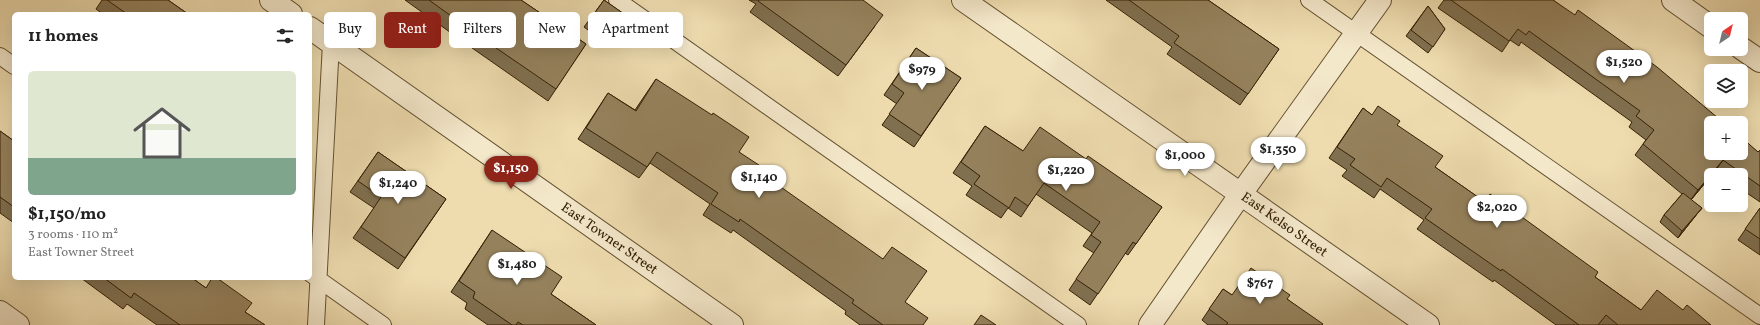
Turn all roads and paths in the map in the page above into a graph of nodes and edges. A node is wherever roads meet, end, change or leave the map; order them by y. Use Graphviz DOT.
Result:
graph roads {
  1 [pos="271,0"];
  2 [pos="616,0"];
  3 [pos="964,0"];
  4 [pos="1309,0"];
  5 [pos="1380,0"];
  6 [pos="1673,0"];
  7 [pos="288,12"];
  8 [pos="1704,22"];
  9 [pos="312,29"];
  10 [pos="1356,33"];
  11 [pos="324,38"];
  12 [pos="332,48"];
  13 [pos="339,48"];
  14 [pos="1748,53"];
  15 [pos="0,56"];
  16 [pos="1760,61"];
  17 [pos="12,65"];
  18 [pos="1240,195"];
  19 [pos="314,276"];
  20 [pos="0,312"];
  21 [pos="1760,316"];
  22 [pos="18,325"];
  23 [pos="316,325"];
  24 [pos="383,325"];
  25 [pos="732,325"];
  26 [pos="1078,325"];
  27 [pos="1150,325"];
  28 [pos="1428,325"];
  1 -- 7 [label="street"];
  2 -- 26 [label="lane"];
  3 -- 18 [label="street, East Kelso Street"];
  4 -- 10 [label="lane"];
  5 -- 10 [label="street"];
  6 -- 8 [label="street"];
  9 -- 11 [label="street, East Towner Street"];
  10 -- 18 [label="street"];
  10 -- 21 [label="lane"];
  12 -- 19 [label="lane"];
  13 -- 25 [label="street, East Towner Street"];
  14 -- 16 [label="street"];
  15 -- 17 [label="lane"];
  18 -- 27 [label="street"];
  18 -- 28 [label="street, East Kelso Street"];
  19 -- 23 [label="lane"];
  19 -- 24 [label="lane"];
  20 -- 22 [label="street"];
}
